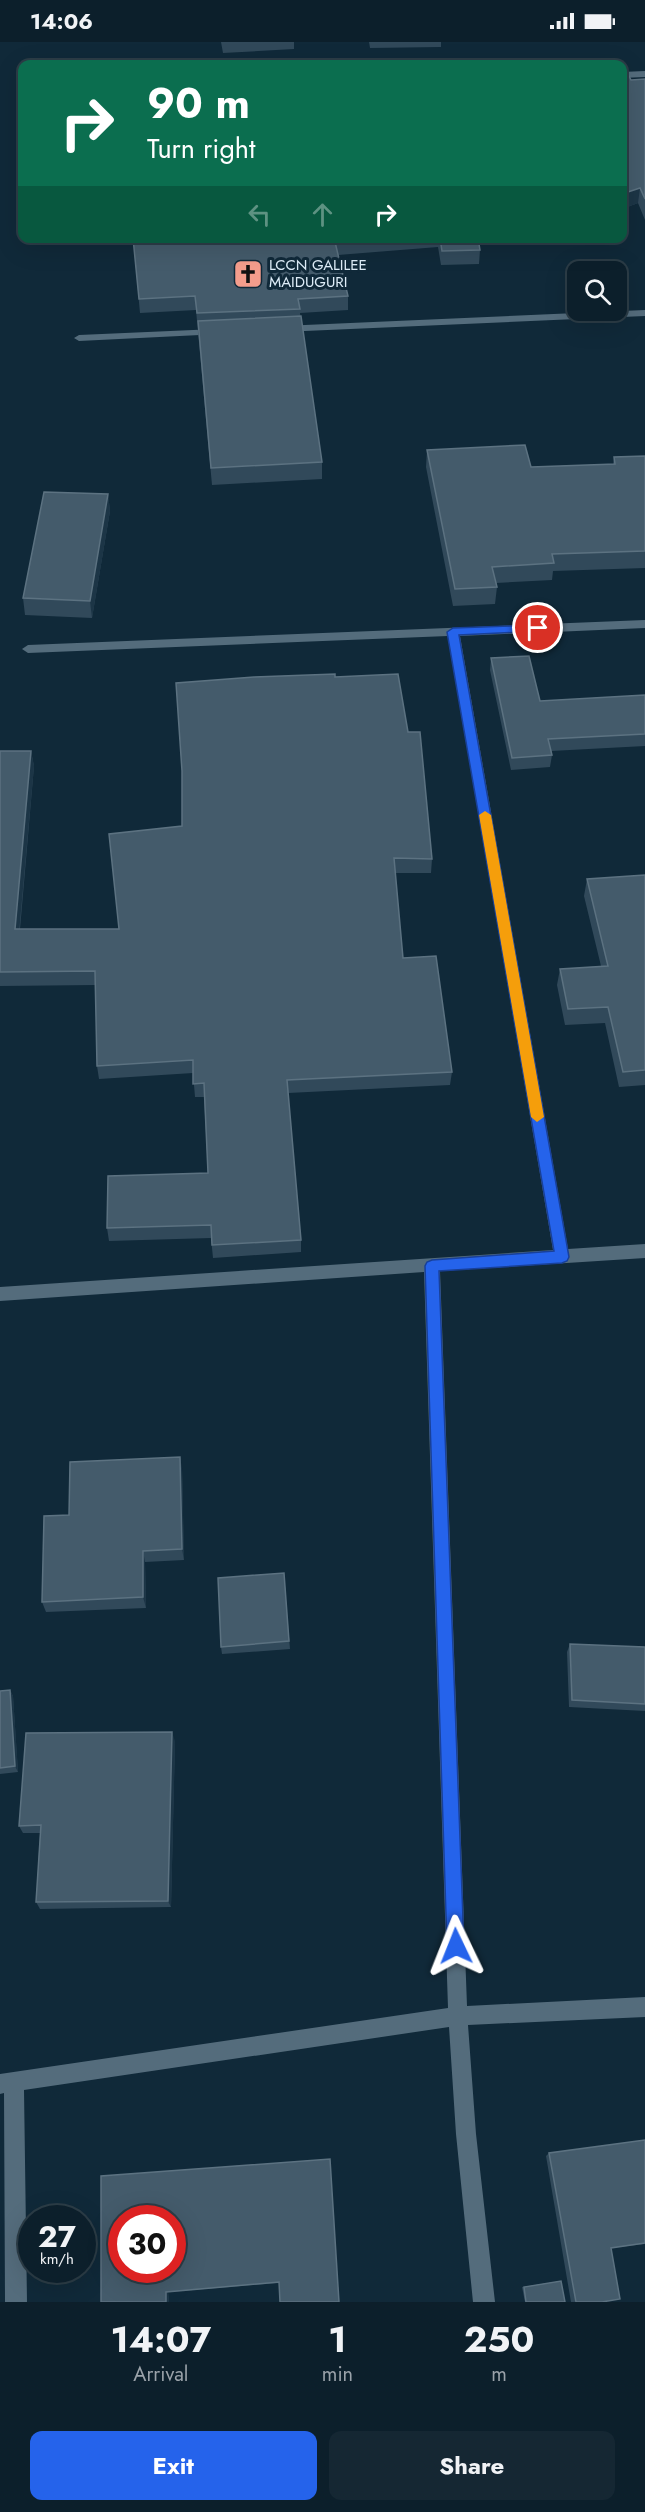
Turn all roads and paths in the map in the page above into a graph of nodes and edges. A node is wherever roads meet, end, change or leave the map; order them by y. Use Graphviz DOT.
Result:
graph roads {
  1 [pos="645,74"];
  2 [pos="627,75"];
  3 [pos="645,313"];
  4 [pos="267,329"];
  5 [pos="232,331"];
  6 [pos="79,338"];
  7 [pos="645,624"];
  8 [pos="453,632"];
  9 [pos="28,649"];
  10 [pos="645,1251"];
  11 [pos="562,1257"];
  12 [pos="432,1266"];
  13 [pos="0,1294"];
  14 [pos="645,2007"];
  15 [pos="458,2016"];
  16 [pos="7,2084"];
  17 [pos="16,2302"];
  18 [pos="484,2302"];
  1 -- 2 [label="street"];
  3 -- 4 [label="street"];
  5 -- 6 [label="street"];
  7 -- 8 [label="street"];
  8 -- 9 [label="street"];
  8 -- 11 [label="street"];
  10 -- 11 [label="street"];
  11 -- 12 [label="street"];
  12 -- 13 [label="street"];
  12 -- 15 [label="street"];
  14 -- 15 [label="street"];
  15 -- 16 [label="street"];
  15 -- 18 [label="street"];
  16 -- 17 [label="street"];
}
